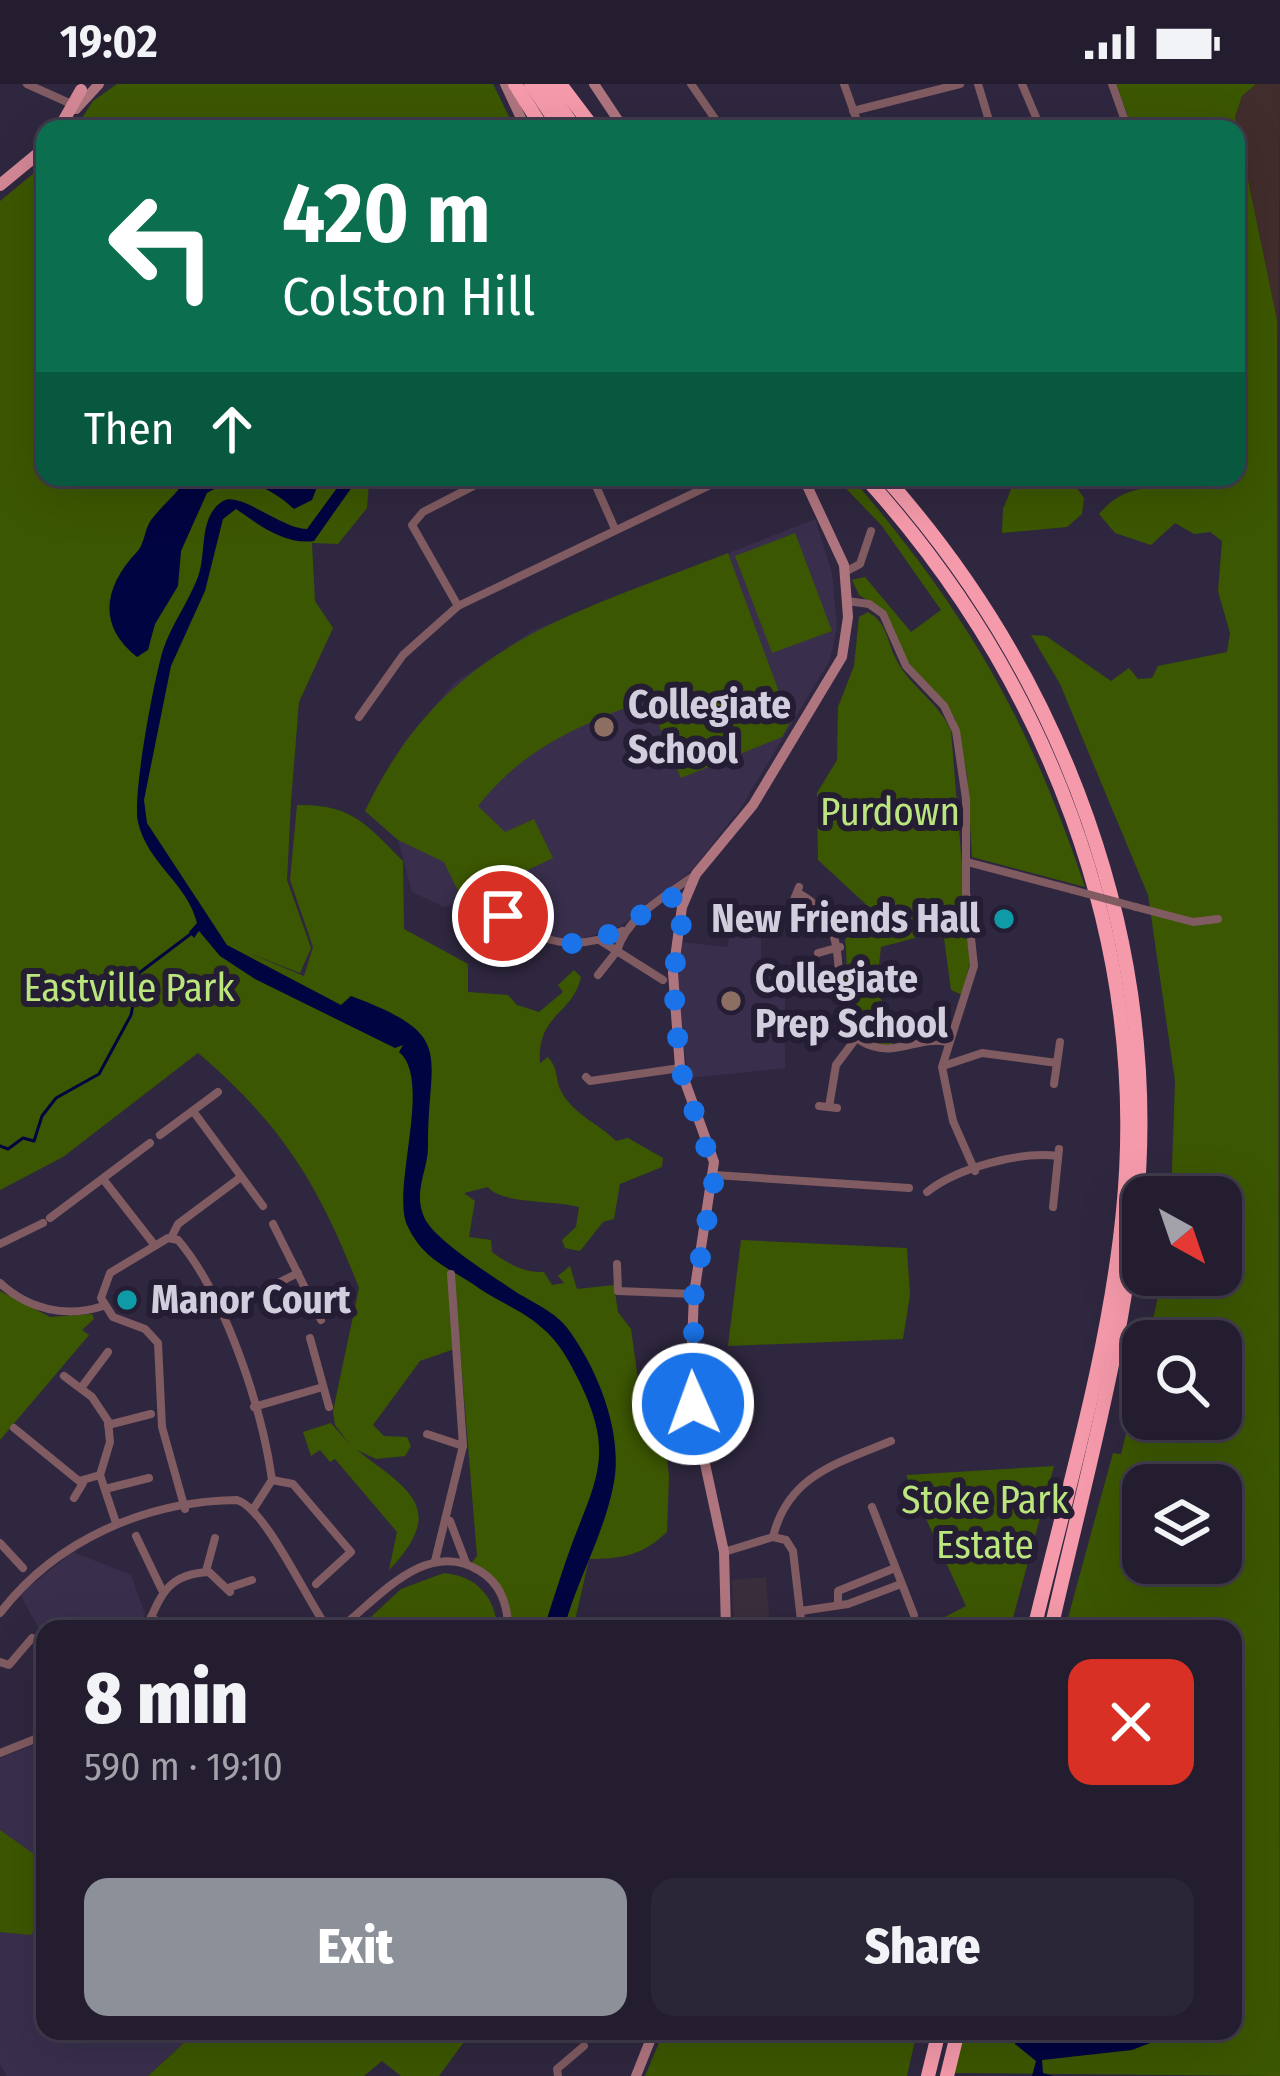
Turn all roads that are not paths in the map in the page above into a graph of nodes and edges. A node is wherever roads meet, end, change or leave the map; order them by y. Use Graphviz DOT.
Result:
graph roads {
  1 [pos="26,84"];
  2 [pos="99,84"];
  3 [pos="505,84"];
  4 [pos="514,84"];
  5 [pos="531,84"];
  6 [pos="544,84"];
  7 [pos="560,84"];
  8 [pos="594,84"];
  9 [pos="691,84"];
  10 [pos="844,84"];
  11 [pos="959,84"];
  12 [pos="978,84"];
  13 [pos="1022,84"];
  14 [pos="1112,84"];
  15 [pos="81,85"];
  16 [pos="946,86"];
  17 [pos="72,106"];
  18 [pos="853,111"];
  19 [pos="64,120"];
  20 [pos="64,120"];
  21 [pos="522,120"];
  22 [pos="537,120"];
  23 [pos="555,120"];
  24 [pos="569,120"];
  25 [pos="587,120"];
  26 [pos="618,120"];
  27 [pos="716,120"];
  28 [pos="856,120"];
  29 [pos="989,120"];
  30 [pos="1037,120"];
  31 [pos="1125,120"];
  32 [pos="36,155"];
  33 [pos="0,185"];
  34 [pos="474,486"];
  35 [pos="596,486"];
  36 [pos="709,486"];
  37 [pos="808,486"];
  38 [pos="873,486"];
  39 [pos="892,486"];
  40 [pos="615,530"];
  41 [pos="871,531"];
  42 [pos="844,572"];
  43 [pos="848,602"];
  44 [pos="458,606"];
  45 [pos="359,717"];
  46 [pos="968,862"];
  47 [pos="696,874"];
  48 [pos="797,895"];
  49 [pos="666,896"];
  50 [pos="685,901"];
  51 [pos="503,916"];
  52 [pos="1218,920"];
  53 [pos="623,930"];
  54 [pos="600,940"];
  55 [pos="840,947"];
  56 [pos="616,952"];
  57 [pos="818,953"];
  58 [pos="598,976"];
  59 [pos="663,980"];
  60 [pos="857,1037"];
  61 [pos="947,1042"];
  62 [pos="1060,1042"];
  63 [pos="1057,1063"];
  64 [pos="943,1066"];
  65 [pos="680,1068"];
  66 [pos="586,1077"];
  67 [pos="1054,1084"];
  68 [pos="218,1092"];
  69 [pos="828,1107"];
  70 [pos="193,1111"];
  71 [pos="160,1136"];
  72 [pos="150,1143"];
  73 [pos="975,1171"];
  74 [pos="715,1175"];
  75 [pos="241,1177"];
  76 [pos="103,1179"];
  77 [pos="909,1188"];
  78 [pos="927,1192"];
  79 [pos="263,1206"];
  80 [pos="1053,1207"];
  81 [pos="273,1224"];
  82 [pos="171,1238"];
  83 [pos="153,1243"];
  84 [pos="0,1244"];
  85 [pos="617,1264"];
  86 [pos="298,1273"];
  87 [pos="451,1274"];
  88 [pos="0,1283"];
  89 [pos="694,1294"];
  90 [pos="103,1306"];
  91 [pos="218,1312"];
  92 [pos="321,1320"];
  93 [pos="310,1338"];
  94 [pos="108,1352"];
  95 [pos="64,1376"];
  96 [pos="323,1387"];
  97 [pos="81,1388"];
  98 [pos="254,1407"];
  99 [pos="329,1407"];
  100 [pos="151,1414"];
  101 [pos="108,1424"];
  102 [pos="14,1428"];
  103 [pos="427,1434"];
  104 [pos="891,1441"];
  105 [pos="463,1446"];
  106 [pos="100,1474"];
  107 [pos="149,1478"];
  108 [pos="272,1480"];
  109 [pos="83,1483"];
  110 [pos="106,1489"];
  111 [pos="74,1498"];
  112 [pos="872,1507"];
  113 [pos="254,1508"];
  114 [pos="184,1509"];
  115 [pos="449,1515"];
  116 [pos="116,1522"];
  117 [pos="136,1536"];
  118 [pos="773,1537"];
  119 [pos="215,1538"];
  120 [pos="0,1543"];
  121 [pos="724,1552"];
  122 [pos="435,1561"];
  123 [pos="466,1564"];
  124 [pos="23,1568"];
  125 [pos="895,1568"];
  126 [pos="206,1571"];
  127 [pos="251,1580"];
  128 [pos="316,1584"];
  129 [pos="901,1585"];
  130 [pos="162,1590"];
  131 [pos="838,1603"];
  132 [pos="2,1605"];
  133 [pos="915,1606"];
  134 [pos="801,1611"];
  135 [pos="151,1617"];
  136 [pos="150,1620"];
  137 [pos="155,1620"];
  138 [pos="322,1620"];
  139 [pos="350,1620"];
  140 [pos="507,1620"];
  141 [pos="726,1620"];
  142 [pos="802,1620"];
  143 [pos="1036,1620"];
  144 [pos="1053,1620"];
  145 [pos="32,1638"];
  146 [pos="0,1662"];
  147 [pos="36,1739"];
  148 [pos="0,1754"];
  149 [pos="650,2040"];
  150 [pos="937,2040"];
  151 [pos="956,2040"];
  152 [pos="584,2046"];
  153 [pos="558,2076"];
  154 [pos="636,2076"];
  155 [pos="928,2076"];
  156 [pos="947,2076"];
  1 -- 17 [label="street"];
  2 -- 17 [label="main road"];
  3 -- 21 [label="main road"];
  4 -- 22 [label="highway"];
  5 -- 23 [label="highway"];
  6 -- 24 [label="highway"];
  7 -- 25 [label="highway"];
  8 -- 26 [label="main road"];
  9 -- 27 [label="street"];
  10 -- 18 [label="street"];
  11 -- 16 [label="street"];
  12 -- 29 [label="street"];
  13 -- 30 [label="street"];
  14 -- 31 [label="street"];
  15 -- 17 [label="main road"];
  15 -- 20 [label="main road"];
  16 -- 18 [label="street"];
  17 -- 19 [label="main road"];
  18 -- 28 [label="street"];
  32 -- 33 [label="main road"];
  34 -- 44 [label="street"];
  35 -- 40 [label="street"];
  36 -- 40 [label="street"];
  37 -- 42 [label="main road"];
  38 -- 143 [label="highway"];
  39 -- 144 [label="highway"];
  40 -- 44 [label="street"];
  41 -- 42 [label="street"];
  42 -- 43 [label="main road"];
  43 -- 46 [label="street"];
  43 -- 47 [label="main road"];
  44 -- 45 [label="street"];
  46 -- 52 [label="street, bridge"];
  46 -- 61 [label="street"];
  47 -- 49 [label="street"];
  47 -- 50 [label="main road"];
  48 -- 55 [label="street"];
  49 -- 50 [label="street"];
  49 -- 53 [label="street"];
  50 -- 65 [label="main road"];
  51 -- 54 [label="street"];
  53 -- 54 [label="street"];
  53 -- 56 [label="street"];
  54 -- 56 [label="street"];
  55 -- 57 [label="street"];
  55 -- 60 [label="street"];
  56 -- 58 [label="street"];
  56 -- 59 [label="street"];
  60 -- 61 [label="street"];
  60 -- 69 [label="street"];
  61 -- 64 [label="street"];
  62 -- 63 [label="street"];
  63 -- 64 [label="street"];
  63 -- 67 [label="street"];
  64 -- 73 [label="street"];
  65 -- 66 [label="street"];
  65 -- 74 [label="main road"];
  68 -- 70 [label="street"];
  70 -- 71 [label="street"];
  70 -- 75 [label="street"];
  72 -- 76 [label="street"];
  73 -- 78 [label="street"];
  73 -- 80 [label="street"];
  74 -- 77 [label="street"];
  74 -- 89 [label="main road"];
  75 -- 79 [label="street"];
  75 -- 82 [label="street"];
  76 -- 83 [label="street"];
  76 -- 84 [label="street"];
  81 -- 86 [label="street"];
  82 -- 83 [label="street"];
  82 -- 91 [label="street"];
  83 -- 90 [label="street"];
  85 -- 89 [label="street"];
  86 -- 91 [label="street"];
  86 -- 92 [label="street"];
  87 -- 105 [label="street"];
  88 -- 90 [label="street"];
  89 -- 121 [label="main road"];
  90 -- 114 [label="street"];
  91 -- 98 [label="street"];
  93 -- 96 [label="street"];
  94 -- 97 [label="street"];
  95 -- 97 [label="street"];
  96 -- 98 [label="street"];
  96 -- 99 [label="street"];
  97 -- 101 [label="street"];
  98 -- 108 [label="street"];
  100 -- 101 [label="street"];
  101 -- 106 [label="street"];
  102 -- 109 [label="street"];
  103 -- 105 [label="street"];
  104 -- 118 [label="street"];
  105 -- 115 [label="street"];
  106 -- 109 [label="street"];
  106 -- 110 [label="street"];
  107 -- 110 [label="street"];
  108 -- 113 [label="street"];
  108 -- 128 [label="street"];
  109 -- 111 [label="street"];
  110 -- 116 [label="street"];
  112 -- 125 [label="street"];
  113 -- 114 [label="street"];
  113 -- 138 [label="street"];
  114 -- 116 [label="street"];
  115 -- 122 [label="street"];
  115 -- 123 [label="street"];
  116 -- 132 [label="street"];
  117 -- 130 [label="street"];
  118 -- 121 [label="street"];
  118 -- 134 [label="street"];
  119 -- 126 [label="street"];
  120 -- 124 [label="street"];
  121 -- 141 [label="main road"];
  122 -- 123 [label="street"];
  122 -- 139 [label="street"];
  123 -- 140 [label="street"];
  125 -- 129 [label="street"];
  125 -- 131 [label="street"];
  126 -- 127 [label="street"];
  126 -- 130 [label="street"];
  129 -- 131 [label="street"];
  129 -- 133 [label="street"];
  130 -- 135 [label="street"];
  131 -- 134 [label="street"];
  134 -- 142 [label="street"];
  135 -- 136 [label="street"];
  135 -- 137 [label="street"];
  145 -- 146 [label="street"];
  147 -- 148 [label="street"];
  149 -- 154 [label="main road"];
  150 -- 155 [label="highway"];
  151 -- 156 [label="highway"];
  152 -- 153 [label="street"];
}
